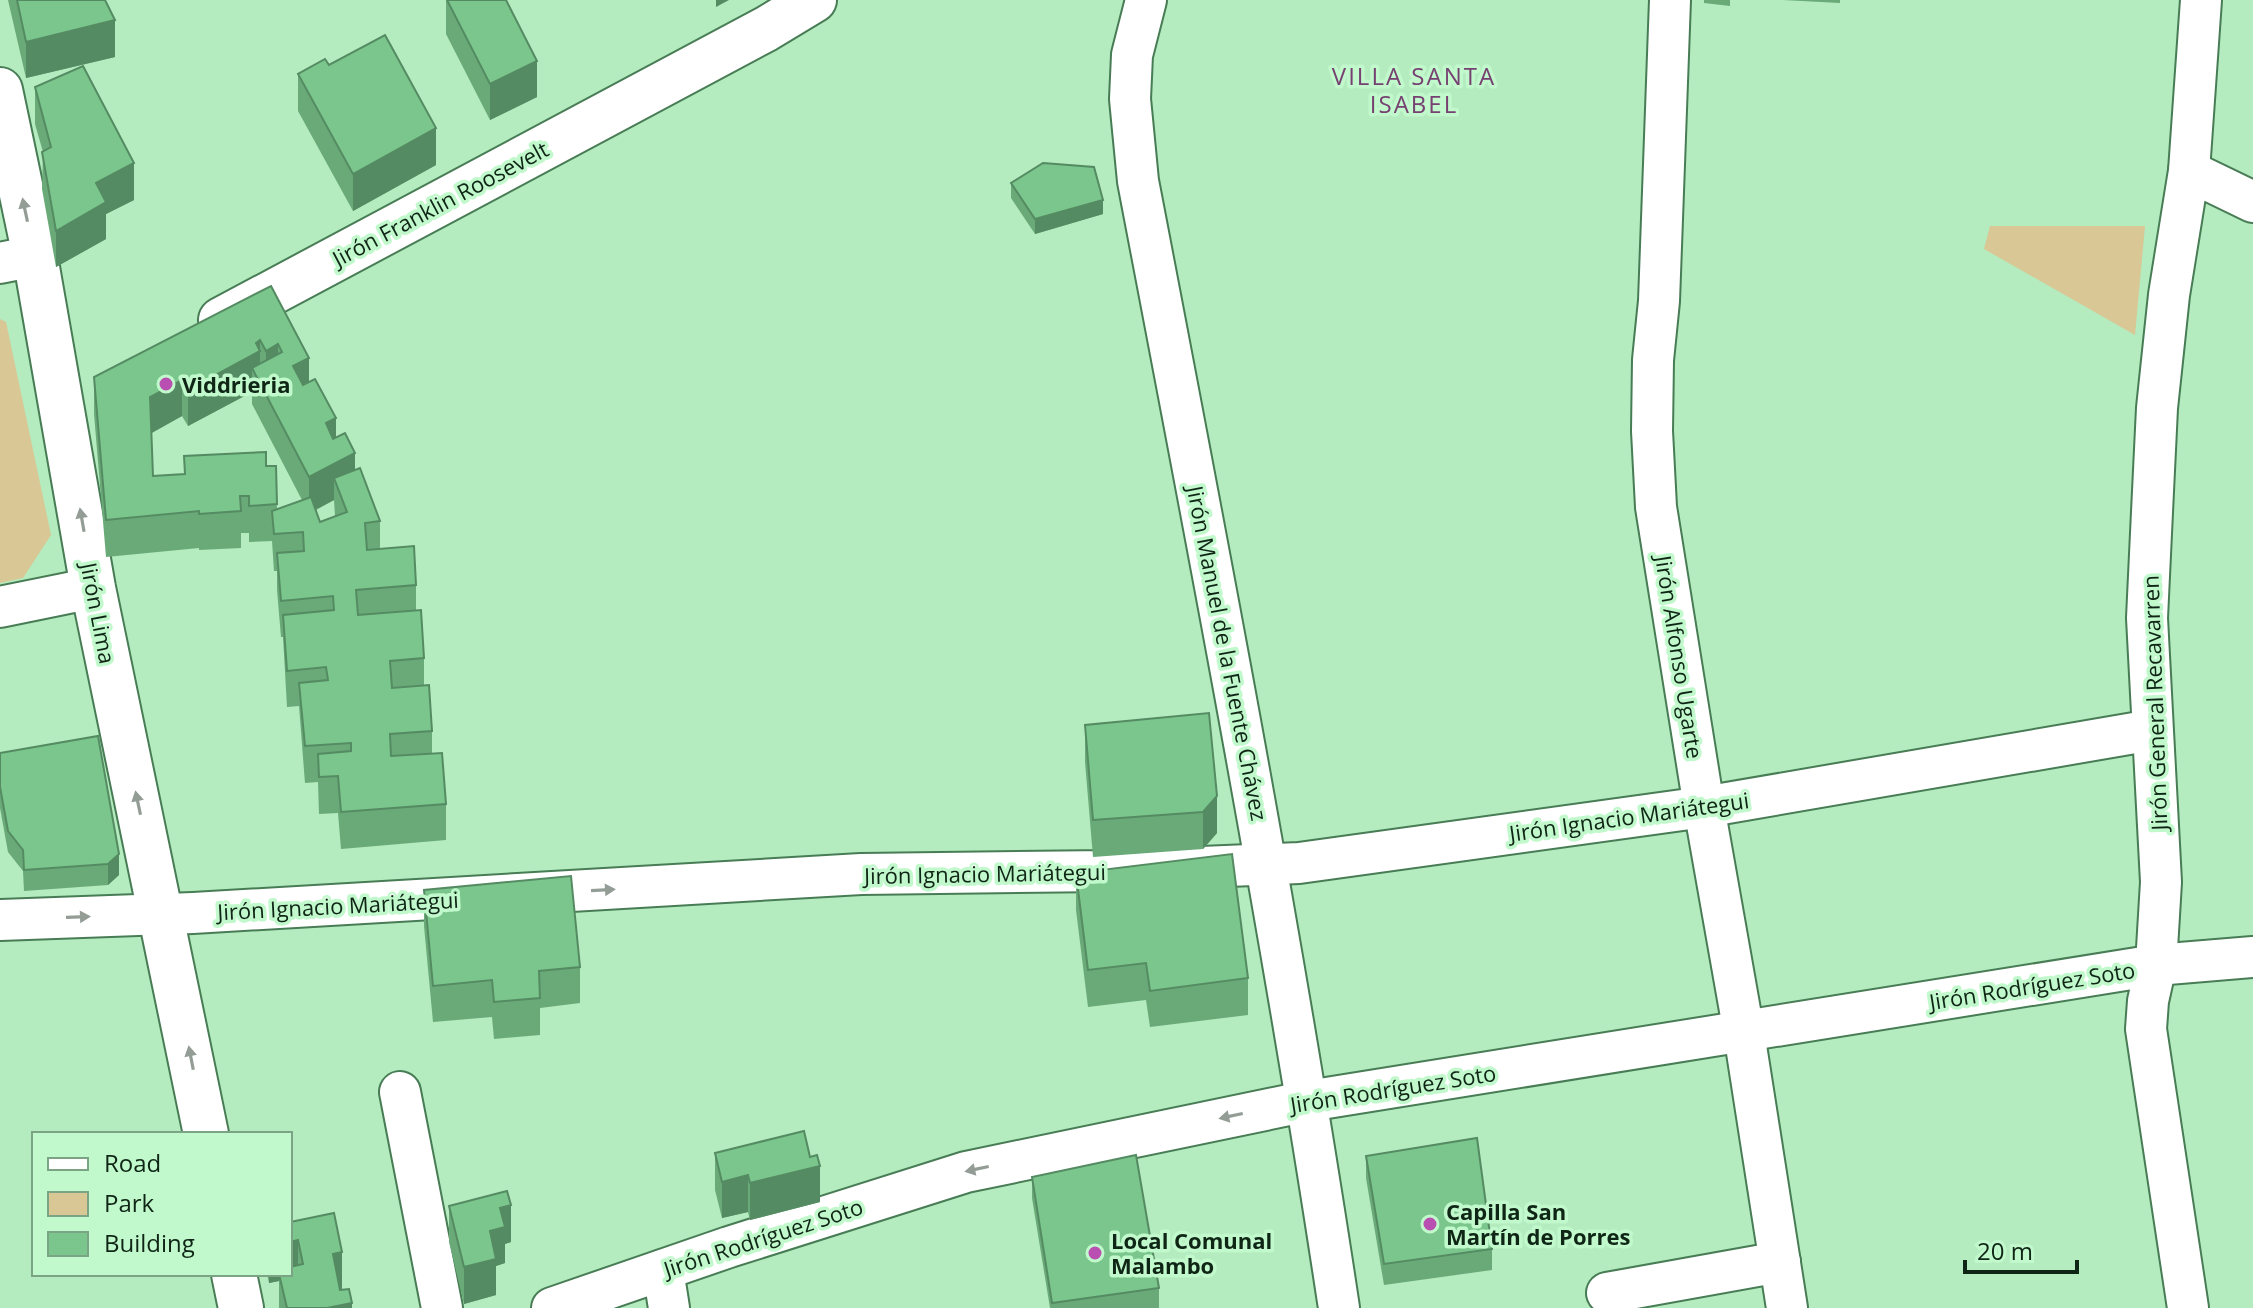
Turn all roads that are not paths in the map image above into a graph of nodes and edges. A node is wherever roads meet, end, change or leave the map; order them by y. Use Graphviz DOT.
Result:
graph roads {
  1 [pos="814,0"];
  2 [pos="1146,0"];
  3 [pos="1670,0"];
  4 [pos="2201,0"];
  5 [pos="0,90"];
  6 [pos="2189,171"];
  7 [pos="2253,202"];
  8 [pos="18,260"];
  9 [pos="189,336"];
  10 [pos="103,380"];
  11 [pos="61,399"];
  12 [pos="93,588"];
  13 [pos="0,607"];
  14 [pos="2152,730"];
  15 [pos="1704,807"];
  16 [pos="1267,862"];
  17 [pos="162,915"];
  18 [pos="0,920"];
  19 [pos="2253,957"];
  20 [pos="2156,965"];
  21 [pos="1744,1033"];
  22 [pos="400,1092"];
  23 [pos="1308,1101"];
  24 [pos="206,1132"];
  25 [pos="1780,1262"];
  26 [pos="234,1276"];
  27 [pos="666,1289"];
  28 [pos="1607,1293"];
  29 [pos="241,1308"];
  30 [pos="442,1308"];
  31 [pos="552,1308"];
  32 [pos="1339,1308"];
  33 [pos="1787,1308"];
  34 [pos="2188,1308"];
  1 -- 9 [label="street, Jirón Franklin Roosevelt"];
  2 -- 16 [label="street, Jirón Manuel de la Fuente Chávez"];
  3 -- 15 [label="street, Jirón Alfonso Ugarte"];
  4 -- 6 [label="street, Jirón General Recavarren"];
  8 -- 5 [label="street, Jirón Lima, one-way"];
  6 -- 7 [label="street"];
  6 -- 14 [label="street, Jirón General Recavarren"];
  8 -- 11 [label="street, Jirón Lima"];
  10 -- 11 [label="street"];
  12 -- 11 [label="street, Jirón Lima, one-way"];
  12 -- 13 [label="street"];
  17 -- 12 [label="street, Jirón Lima, one-way"];
  14 -- 15 [label="street, Jirón Ignacio Mariátegui"];
  14 -- 20 [label="street, Jirón General Recavarren"];
  15 -- 16 [label="street, Jirón Ignacio Mariátegui"];
  15 -- 21 [label="street, Jirón Alfonso Ugarte"];
  17 -- 16 [label="street, Jirón Ignacio Mariátegui, one-way"];
  16 -- 23 [label="street, Jirón Manuel de la Fuente Chávez"];
  18 -- 17 [label="street, Jirón Ignacio Mariátegui, one-way"];
  24 -- 17 [label="street, Jirón Lima, one-way"];
  19 -- 20 [label="street, Jirón Rodríguez Soto"];
  20 -- 21 [label="street, Jirón Rodríguez Soto"];
  20 -- 34 [label="street, Jirón General Recavarren"];
  21 -- 23 [label="street, Jirón Rodríguez Soto"];
  21 -- 25 [label="street, Jirón Alfonso Ugarte"];
  22 -- 30 [label="street"];
  23 -- 27 [label="street, Jirón Rodríguez Soto, one-way"];
  23 -- 32 [label="street, Jirón Manuel de la Fuente Chávez"];
  25 -- 28 [label="street"];
  25 -- 33 [label="street, Jirón Alfonso Ugarte"];
  26 -- 29 [label="street"];
  27 -- 31 [label="street, Jirón Rodríguez Soto"];
}
